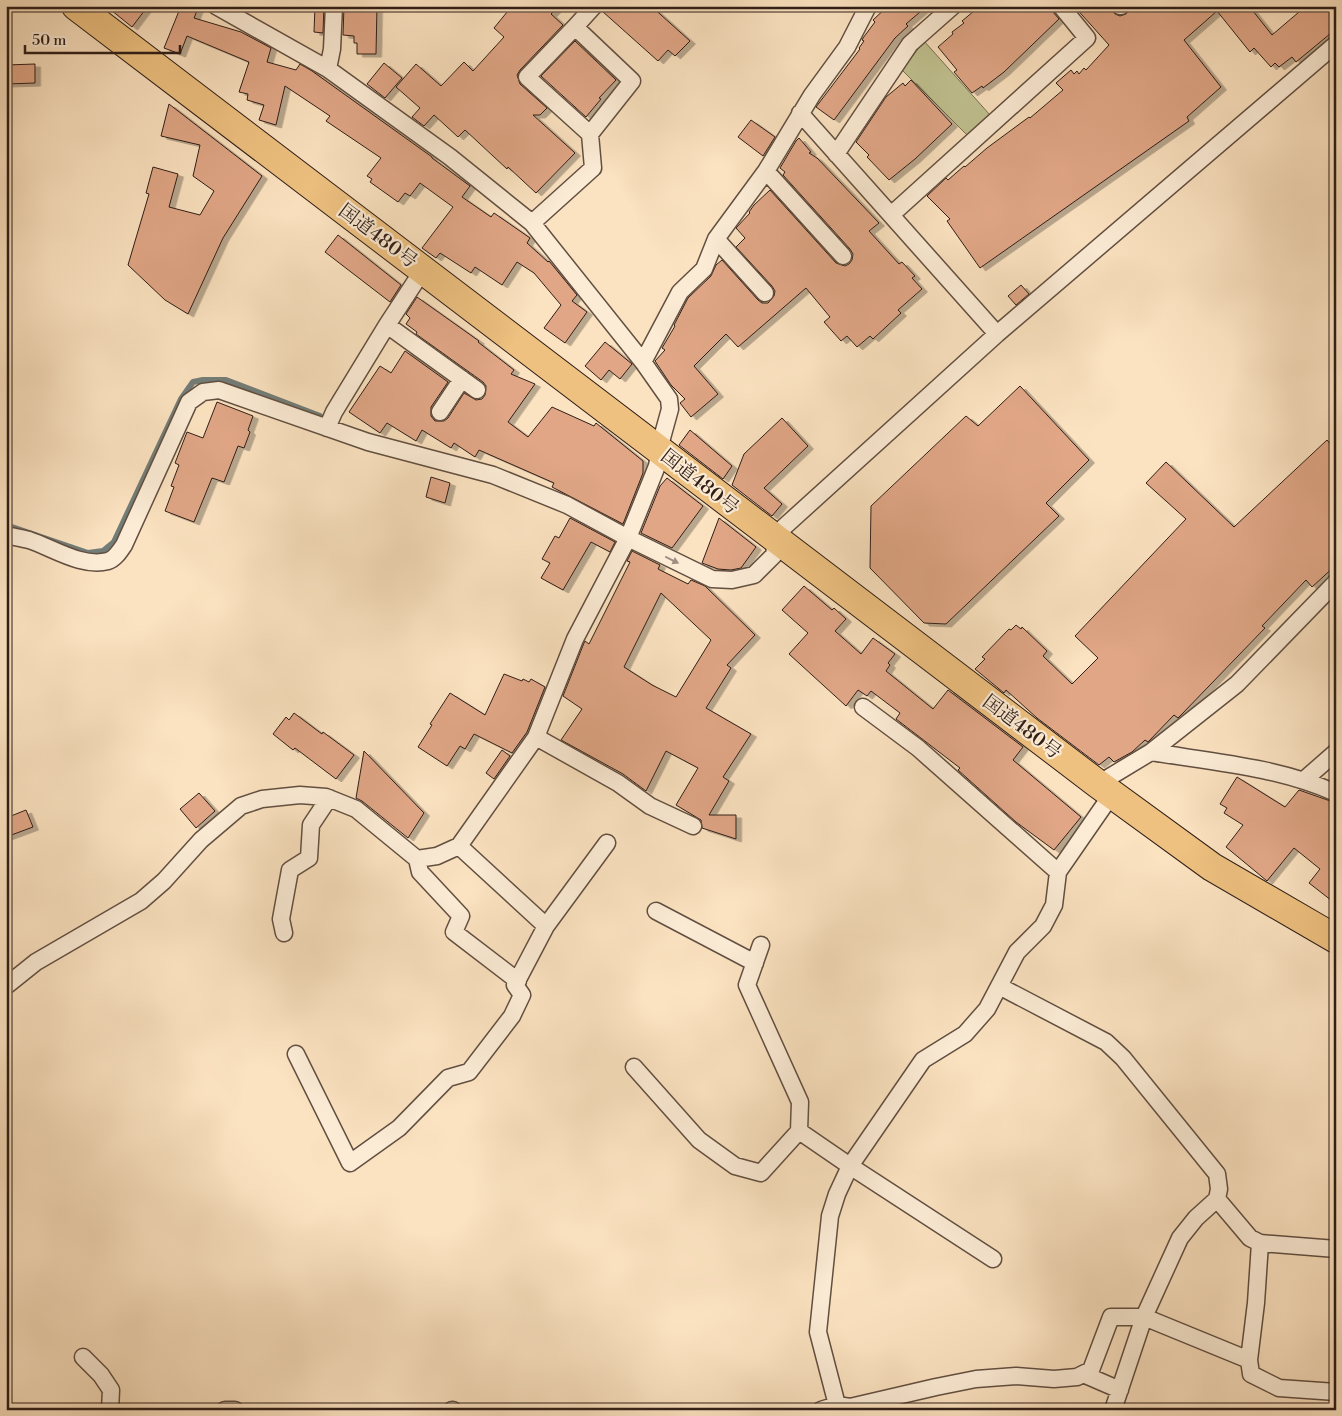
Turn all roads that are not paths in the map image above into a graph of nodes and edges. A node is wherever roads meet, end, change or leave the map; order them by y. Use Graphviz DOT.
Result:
graph roads {
  1 [pos="76,6"];
  2 [pos="216,6"];
  3 [pos="334,6"];
  4 [pos="594,6"];
  5 [pos="868,6"];
  6 [pos="953,6"];
  7 [pos="1061,6"];
  8 [pos="575,27"];
  9 [pos="1336,44"];
  10 [pos="328,69"];
  11 [pos="800,113"];
  12 [pos="590,134"];
  13 [pos="836,154"];
  14 [pos="766,172"];
  15 [pos="891,215"];
  16 [pos="532,223"];
  17 [pos="716,239"];
  18 [pos="843,256"];
  19 [pos="423,270"];
  20 [pos="765,293"];
  21 [pos="387,325"];
  22 [pos="997,334"];
  23 [pos="643,362"];
  24 [pos="462,379"];
  25 [pos="477,390"];
  26 [pos="440,412"];
  27 [pos="327,428"];
  28 [pos="660,451"];
  29 [pos="6,535"];
  30 [pos="628,538"];
  31 [pos="776,540"];
  32 [pos="1336,582"];
  33 [pos="863,707"];
  34 [pos="536,737"];
  35 [pos="1151,752"];
  36 [pos="1336,752"];
  37 [pos="1304,780"];
  38 [pos="1105,789"];
  39 [pos="1336,793"];
  40 [pos="329,798"];
  41 [pos="693,826"];
  42 [pos="606,843"];
  43 [pos="459,846"];
  44 [pos="417,859"];
  45 [pos="1058,872"];
  46 [pos="656,911"];
  47 [pos="546,926"];
  48 [pos="284,933"];
  49 [pos="1336,939"];
  50 [pos="761,945"];
  51 [pos="755,963"];
  52 [pos="518,981"];
  53 [pos="6,986"];
  54 [pos="999,986"];
  55 [pos="296,1054"];
  56 [pos="634,1067"];
  57 [pos="799,1131"];
  58 [pos="850,1166"];
  59 [pos="1217,1198"];
  60 [pos="1260,1243"];
  61 [pos="1336,1249"];
  62 [pos="994,1259"];
  63 [pos="1144,1317"];
  64 [pos="82,1357"];
  65 [pos="1249,1360"];
  66 [pos="1083,1374"];
  67 [pos="1120,1390"];
  68 [pos="1336,1392"];
  69 [pos="846,1408"];
  70 [pos="110,1410"];
  71 [pos="225,1410"];
  72 [pos="235,1410"];
  73 [pos="821,1410"];
  74 [pos="1113,1410"];
  1 -- 19 [label="highway, 国道480号"];
  2 -- 10 [label="street"];
  3 -- 10 [label="street"];
  4 -- 8 [label="street"];
  5 -- 11 [label="street"];
  6 -- 13 [label="street"];
  7 -- 15 [label="street"];
  8 -- 12 [label="street"];
  8 -- 12 [label="street"];
  9 -- 22 [label="street"];
  10 -- 16 [label="street"];
  11 -- 13 [label="street"];
  11 -- 14 [label="street"];
  12 -- 16 [label="street"];
  13 -- 15 [label="street"];
  14 -- 17 [label="street"];
  14 -- 18 [label="street"];
  15 -- 22 [label="street"];
  16 -- 23 [label="street"];
  17 -- 20 [label="street"];
  17 -- 23 [label="street"];
  19 -- 21 [label="street"];
  19 -- 28 [label="highway, 国道480号"];
  21 -- 24 [label="street"];
  21 -- 27 [label="street"];
  22 -- 31 [label="street"];
  23 -- 28 [label="street"];
  24 -- 25 [label="street"];
  24 -- 26 [label="street"];
  27 -- 29 [label="street"];
  27 -- 30 [label="street"];
  28 -- 30 [label="street"];
  28 -- 31 [label="highway, 国道480号"];
  30 -- 31 [label="street, one-way"];
  30 -- 34 [label="street"];
  31 -- 38 [label="highway, 国道480号"];
  32 -- 35 [label="street"];
  33 -- 45 [label="street"];
  34 -- 41 [label="street"];
  34 -- 43 [label="street"];
  35 -- 37 [label="street"];
  35 -- 38 [label="street"];
  36 -- 37 [label="street"];
  37 -- 39 [label="street"];
  38 -- 45 [label="street"];
  38 -- 49 [label="highway, 国道480号"];
  40 -- 44 [label="street"];
  40 -- 48 [label="street"];
  40 -- 53 [label="street"];
  42 -- 47 [label="street"];
  43 -- 44 [label="street"];
  43 -- 47 [label="street"];
  44 -- 52 [label="street"];
  45 -- 54 [label="street"];
  46 -- 51 [label="street"];
  47 -- 52 [label="street"];
  50 -- 51 [label="street"];
  51 -- 57 [label="street"];
  52 -- 55 [label="street"];
  54 -- 58 [label="street"];
  54 -- 59 [label="street"];
  56 -- 57 [label="street"];
  57 -- 58 [label="street"];
  58 -- 62 [label="street"];
  58 -- 69 [label="street"];
  59 -- 60 [label="street"];
  59 -- 63 [label="street"];
  60 -- 61 [label="street"];
  60 -- 65 [label="street"];
  63 -- 65 [label="street"];
  63 -- 66 [label="street"];
  63 -- 67 [label="street"];
  64 -- 70 [label="street"];
  65 -- 68 [label="street"];
  66 -- 67 [label="street"];
  66 -- 69 [label="street"];
  67 -- 74 [label="street"];
  69 -- 73 [label="street"];
  71 -- 72 [label="street"];
}
